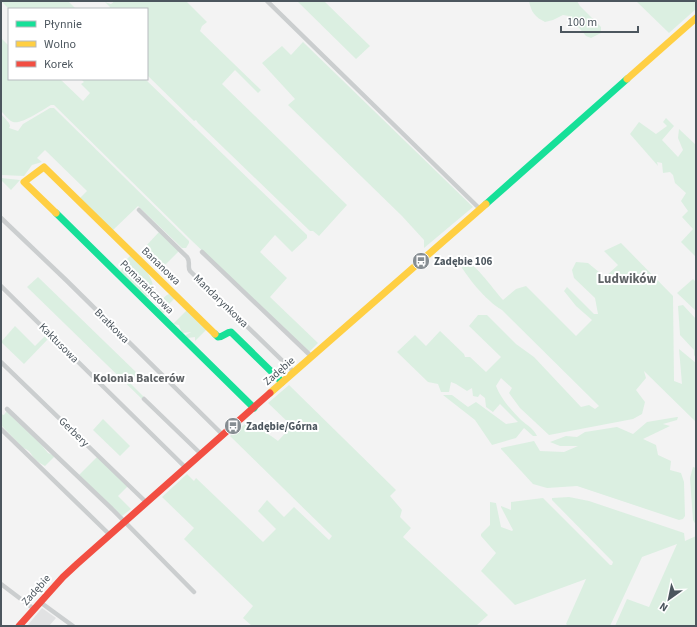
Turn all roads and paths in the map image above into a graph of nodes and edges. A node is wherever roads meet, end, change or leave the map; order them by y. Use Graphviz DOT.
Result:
graph roads {
  1 [pos="267,1"];
  2 [pos="696,18"];
  3 [pos="24,182"];
  4 [pos="480,209"];
  5 [pos="139,210"];
  6 [pos="1,218"];
  7 [pos="202,252"];
  8 [pos="1,286"];
  9 [pos="312,357"];
  10 [pos="1,362"];
  11 [pos="294,372"];
  12 [pos="282,382"];
  13 [pos="144,399"];
  14 [pos="254,408"];
  15 [pos="7,409"];
  16 [pos="1,429"];
  17 [pos="223,435"];
  18 [pos="200,454"];
  19 [pos="186,468"];
  20 [pos="146,502"];
  21 [pos="124,522"];
  22 [pos="110,535"];
  23 [pos="1,584"];
  24 [pos="194,592"];
  25 [pos="40,602"];
  26 [pos="34,609"];
  27 [pos="19,626"];
  28 [pos="73,626"];
  1 -- 4 [label="street"];
  2 -- 4 [label="street, Zadębie"];
  3 -- 12 [label="street, Bananowa"];
  3 -- 14 [label="street, Pomarańczowa"];
  4 -- 9 [label="street, Zadębie"];
  5 -- 11 [label="street, Mandarynkowa"];
  6 -- 17 [label="street, Bratkowa"];
  7 -- 9 [label="street"];
  8 -- 19 [label="street, Kaktusowa"];
  9 -- 11 [label="street, Zadębie"];
  10 -- 20 [label="street, Gerbery"];
  11 -- 12 [label="street, Zadębie"];
  12 -- 14 [label="street, Zadębie"];
  13 -- 18 [label="street"];
  14 -- 17 [label="street, Zadębie"];
  15 -- 21 [label="street"];
  16 -- 22 [label="street"];
  17 -- 18 [label="street, Zadębie"];
  18 -- 19 [label="street, Zadębie"];
  19 -- 20 [label="street, Zadębie"];
  20 -- 21 [label="street, Zadębie"];
  21 -- 22 [label="street, Zadębie"];
  21 -- 24 [label="street"];
  22 -- 25 [label="street, Zadębie"];
  23 -- 26 [label="street"];
  25 -- 26 [label="street, Zadębie"];
  25 -- 28 [label="street"];
  26 -- 27 [label="street, Zadębie"];
}
